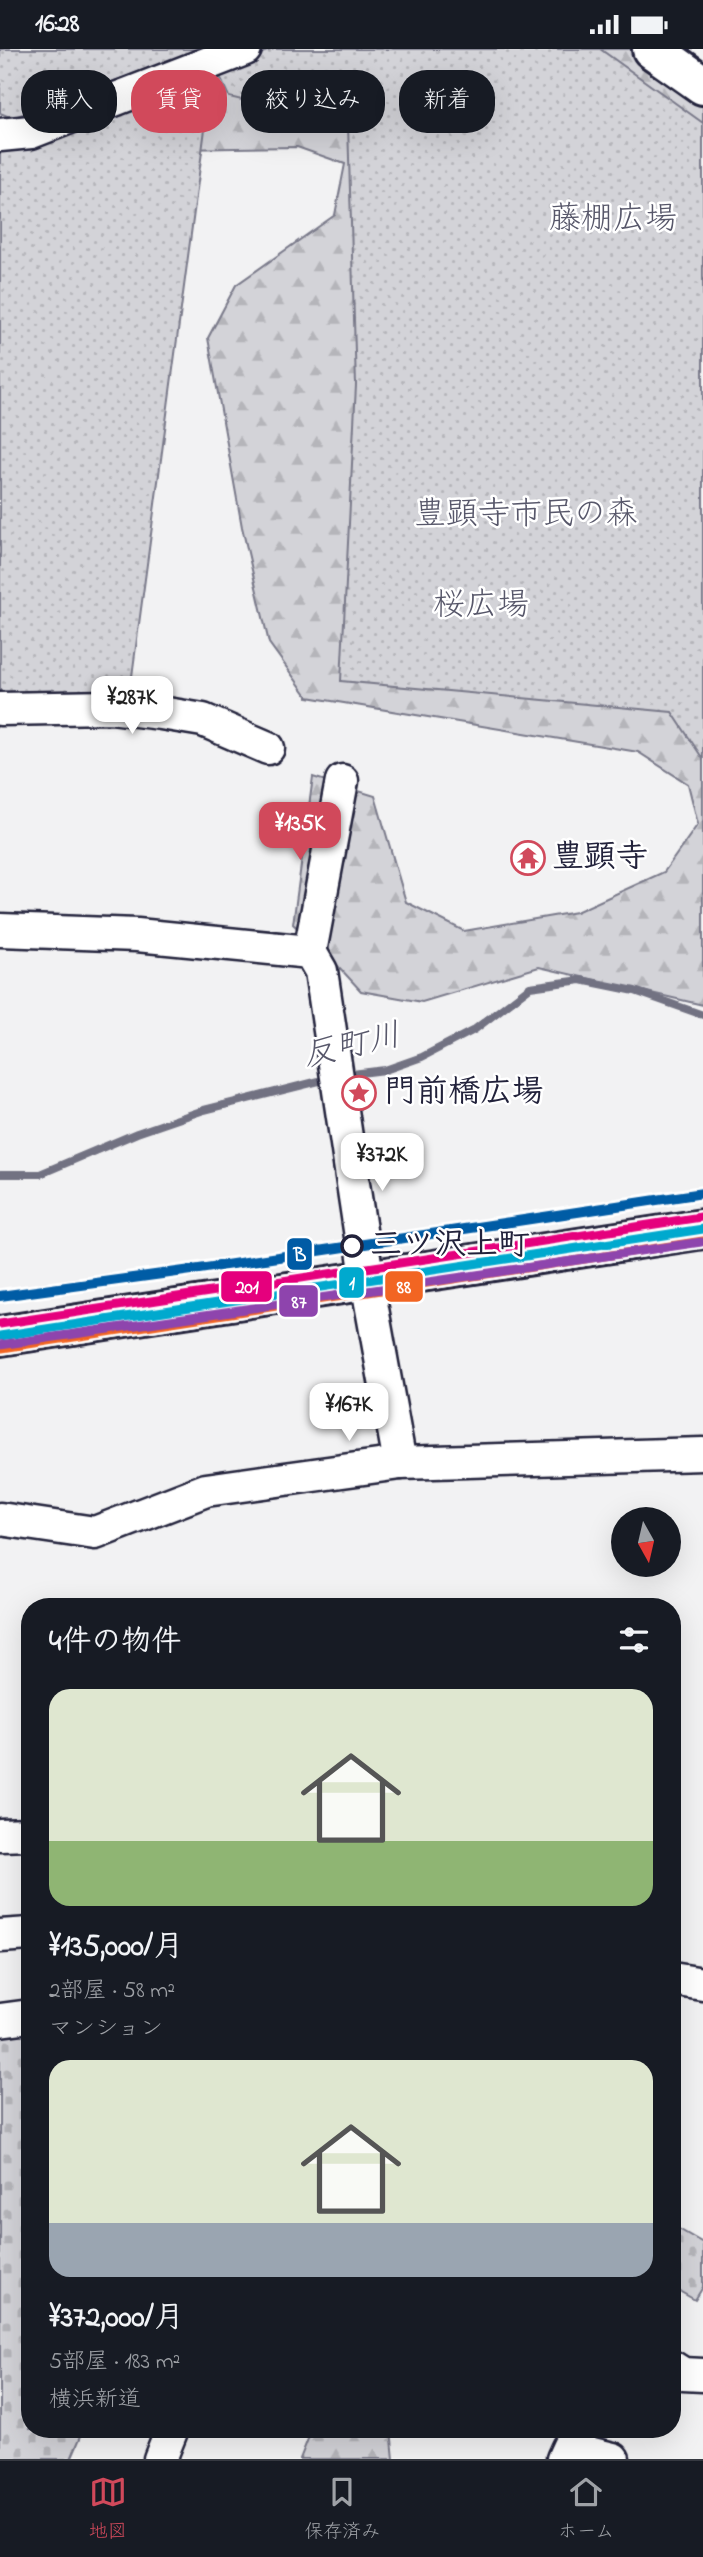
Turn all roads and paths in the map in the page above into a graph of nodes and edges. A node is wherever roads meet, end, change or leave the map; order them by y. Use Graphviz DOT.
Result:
graph roads {
  1 [pos="245,49"];
  2 [pos="652,49"];
  3 [pos="703,85"];
  4 [pos="0,135"];
  5 [pos="0,709"];
  6 [pos="268,748"];
  7 [pos="342,781"];
  8 [pos="0,930"];
  9 [pos="310,952"];
  10 [pos="703,1229"];
  11 [pos="703,1254"];
  12 [pos="370,1292"];
  13 [pos="0,1336"];
  14 [pos="0,1357"];
  15 [pos="703,1454"];
  16 [pos="400,1463"];
  17 [pos="0,1520"];
  18 [pos="21,1834"];
  19 [pos="0,1835"];
  20 [pos="21,1935"];
  21 [pos="0,1936"];
  22 [pos="681,1980"];
  23 [pos="703,1984"];
  24 [pos="21,2017"];
  25 [pos="0,2020"];
  26 [pos="681,2373"];
  27 [pos="703,2375"];
  28 [pos="168,2438"];
  29 [pos="160,2459"];
  30 [pos="563,2459"];
  31 [pos="613,2459"];
  1 -- 4 [label="street"];
  2 -- 3 [label="main road"];
  5 -- 6 [label="street"];
  7 -- 9 [label="street"];
  8 -- 9 [label="street"];
  9 -- 12 [label="street"];
  10 -- 12 [label="main road"];
  11 -- 12 [label="main road"];
  12 -- 13 [label="main road"];
  12 -- 14 [label="main road"];
  12 -- 16 [label="street"];
  15 -- 16 [label="street"];
  16 -- 17 [label="street"];
  18 -- 19 [label="street"];
  20 -- 21 [label="street"];
  22 -- 23 [label="street"];
  24 -- 25 [label="street"];
  26 -- 27 [label="street"];
  28 -- 29 [label="street"];
  30 -- 31 [label="street"];
}
